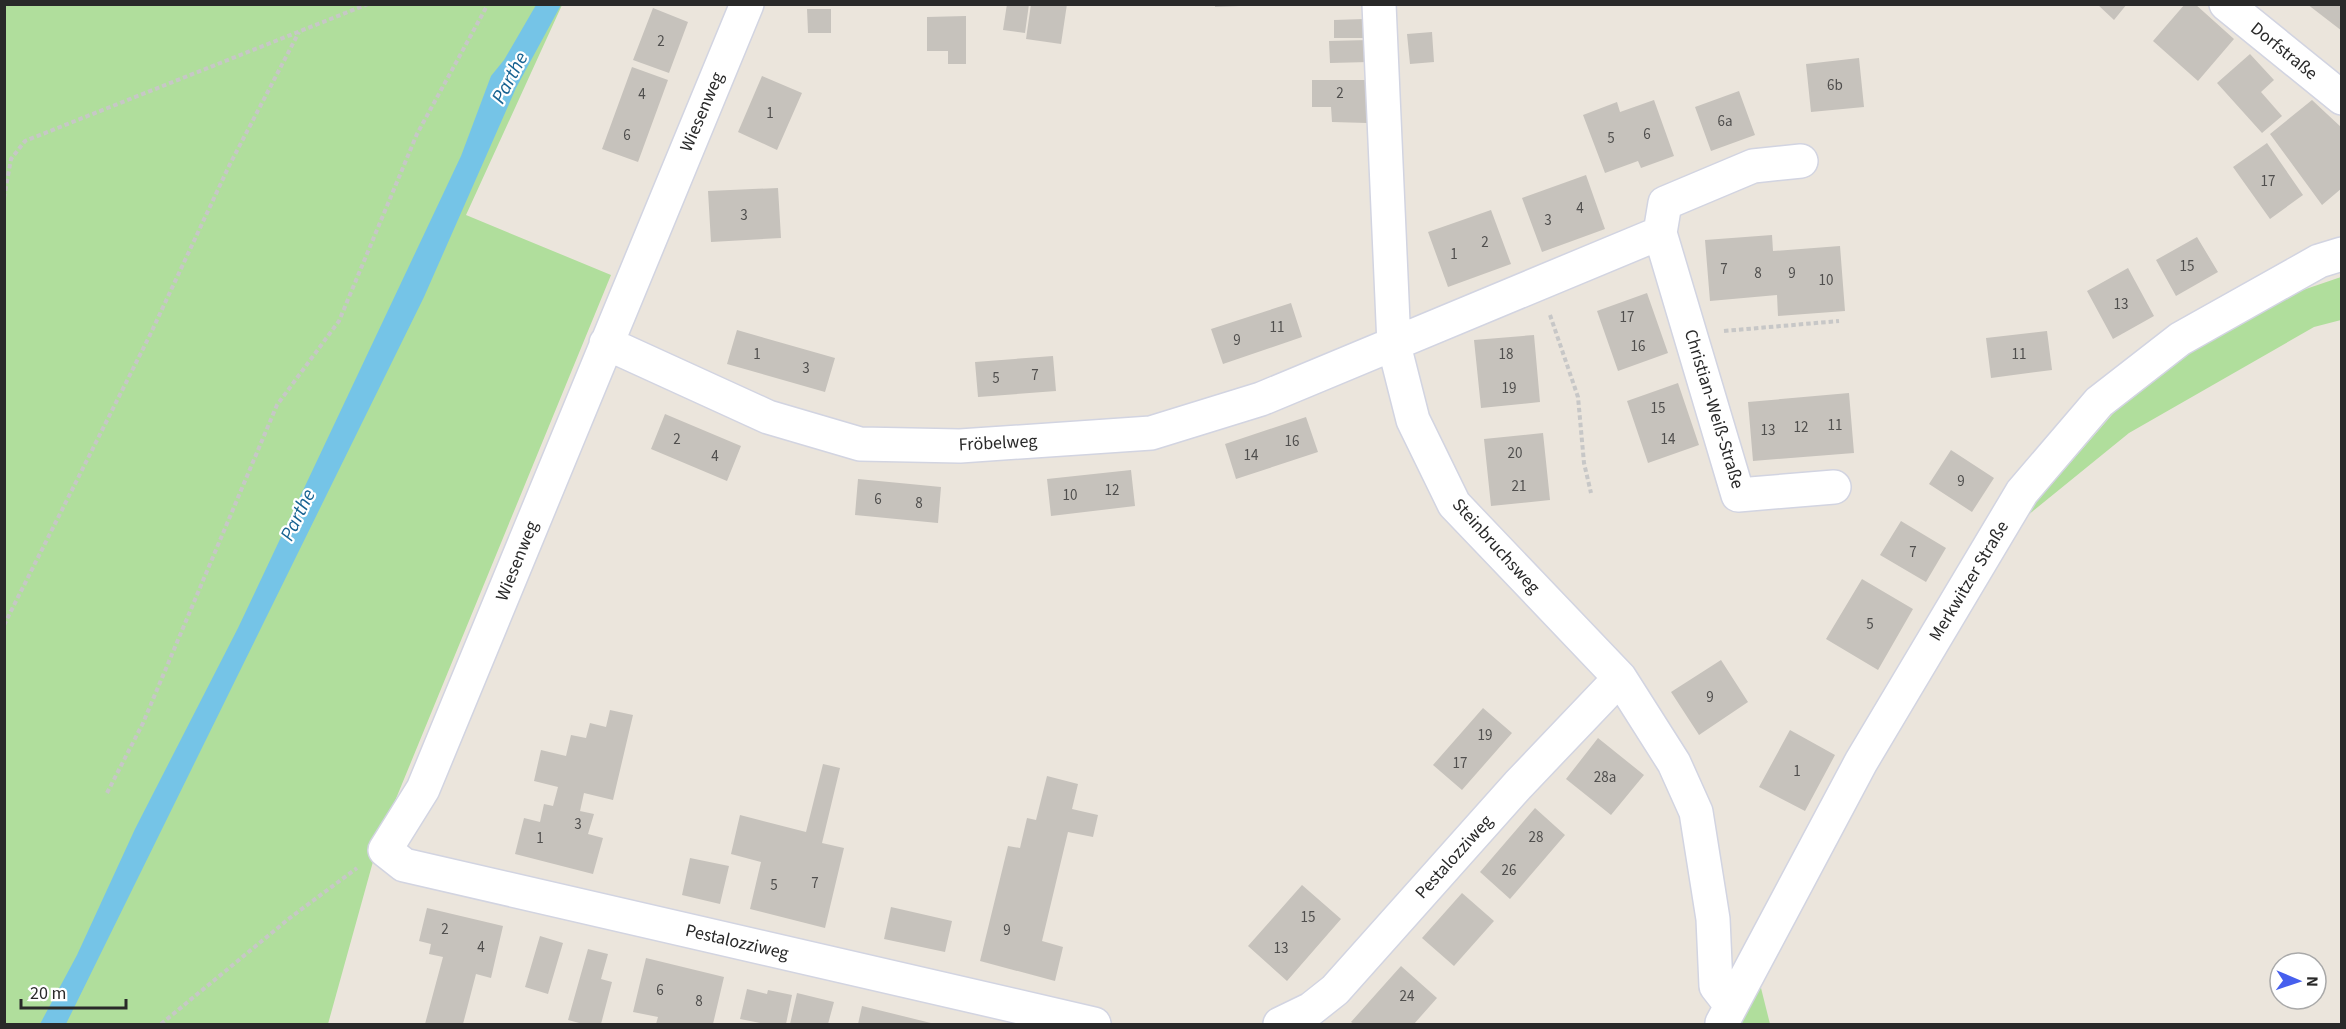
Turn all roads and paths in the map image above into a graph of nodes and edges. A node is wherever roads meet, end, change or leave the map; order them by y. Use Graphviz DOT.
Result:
graph roads {
  1 [pos="368,4"];
  2 [pos="488,4"];
  3 [pos="747,4"];
  4 [pos="1379,4"];
  5 [pos="2226,4"];
  6 [pos="299,32"];
  7 [pos="2342,98"];
  8 [pos="1801,161"];
  9 [pos="4,198"];
  10 [pos="1660,232"];
  11 [pos="2342,254"];
  12 [pos="1539,283"];
  13 [pos="1839,321"];
  14 [pos="1691,334"];
  15 [pos="606,343"];
  16 [pos="1394,345"];
  17 [pos="1834,487"];
  18 [pos="1591,493"];
  19 [pos="4,624"];
  20 [pos="1620,678"];
  21 [pos="107,793"];
  22 [pos="385,850"];
  23 [pos="1725,1014"];
  24 [pos="161,1024"];
  25 [pos="1094,1024"];
  26 [pos="1280,1024"];
  1 -- 6 [label="path"];
  2 -- 21 [label="path"];
  3 -- 15 [label="street, Wiesenweg"];
  4 -- 16 [label="street, Steinbruchsweg"];
  5 -- 7 [label="street, Dorfstraße"];
  6 -- 9 [label="path"];
  6 -- 19 [label="path"];
  8 -- 10 [label="street, Christian-Weiß-Straße"];
  10 -- 12 [label="street"];
  10 -- 14 [label="street, Christian-Weiß-Straße"];
  11 -- 23 [label="street, Merkwitzer Straße"];
  12 -- 16 [label="street"];
  12 -- 18 [label="path"];
  13 -- 14 [label="path"];
  14 -- 17 [label="street, Christian-Weiß-Straße"];
  15 -- 16 [label="street, Fröbelweg"];
  15 -- 22 [label="street, Wiesenweg"];
  16 -- 20 [label="street, Steinbruchsweg"];
  20 -- 23 [label="street, Steinbruchsweg"];
  20 -- 26 [label="street, Pestalozziweg"];
  22 -- 24 [label="path"];
  22 -- 25 [label="street, Pestalozziweg"];
}
